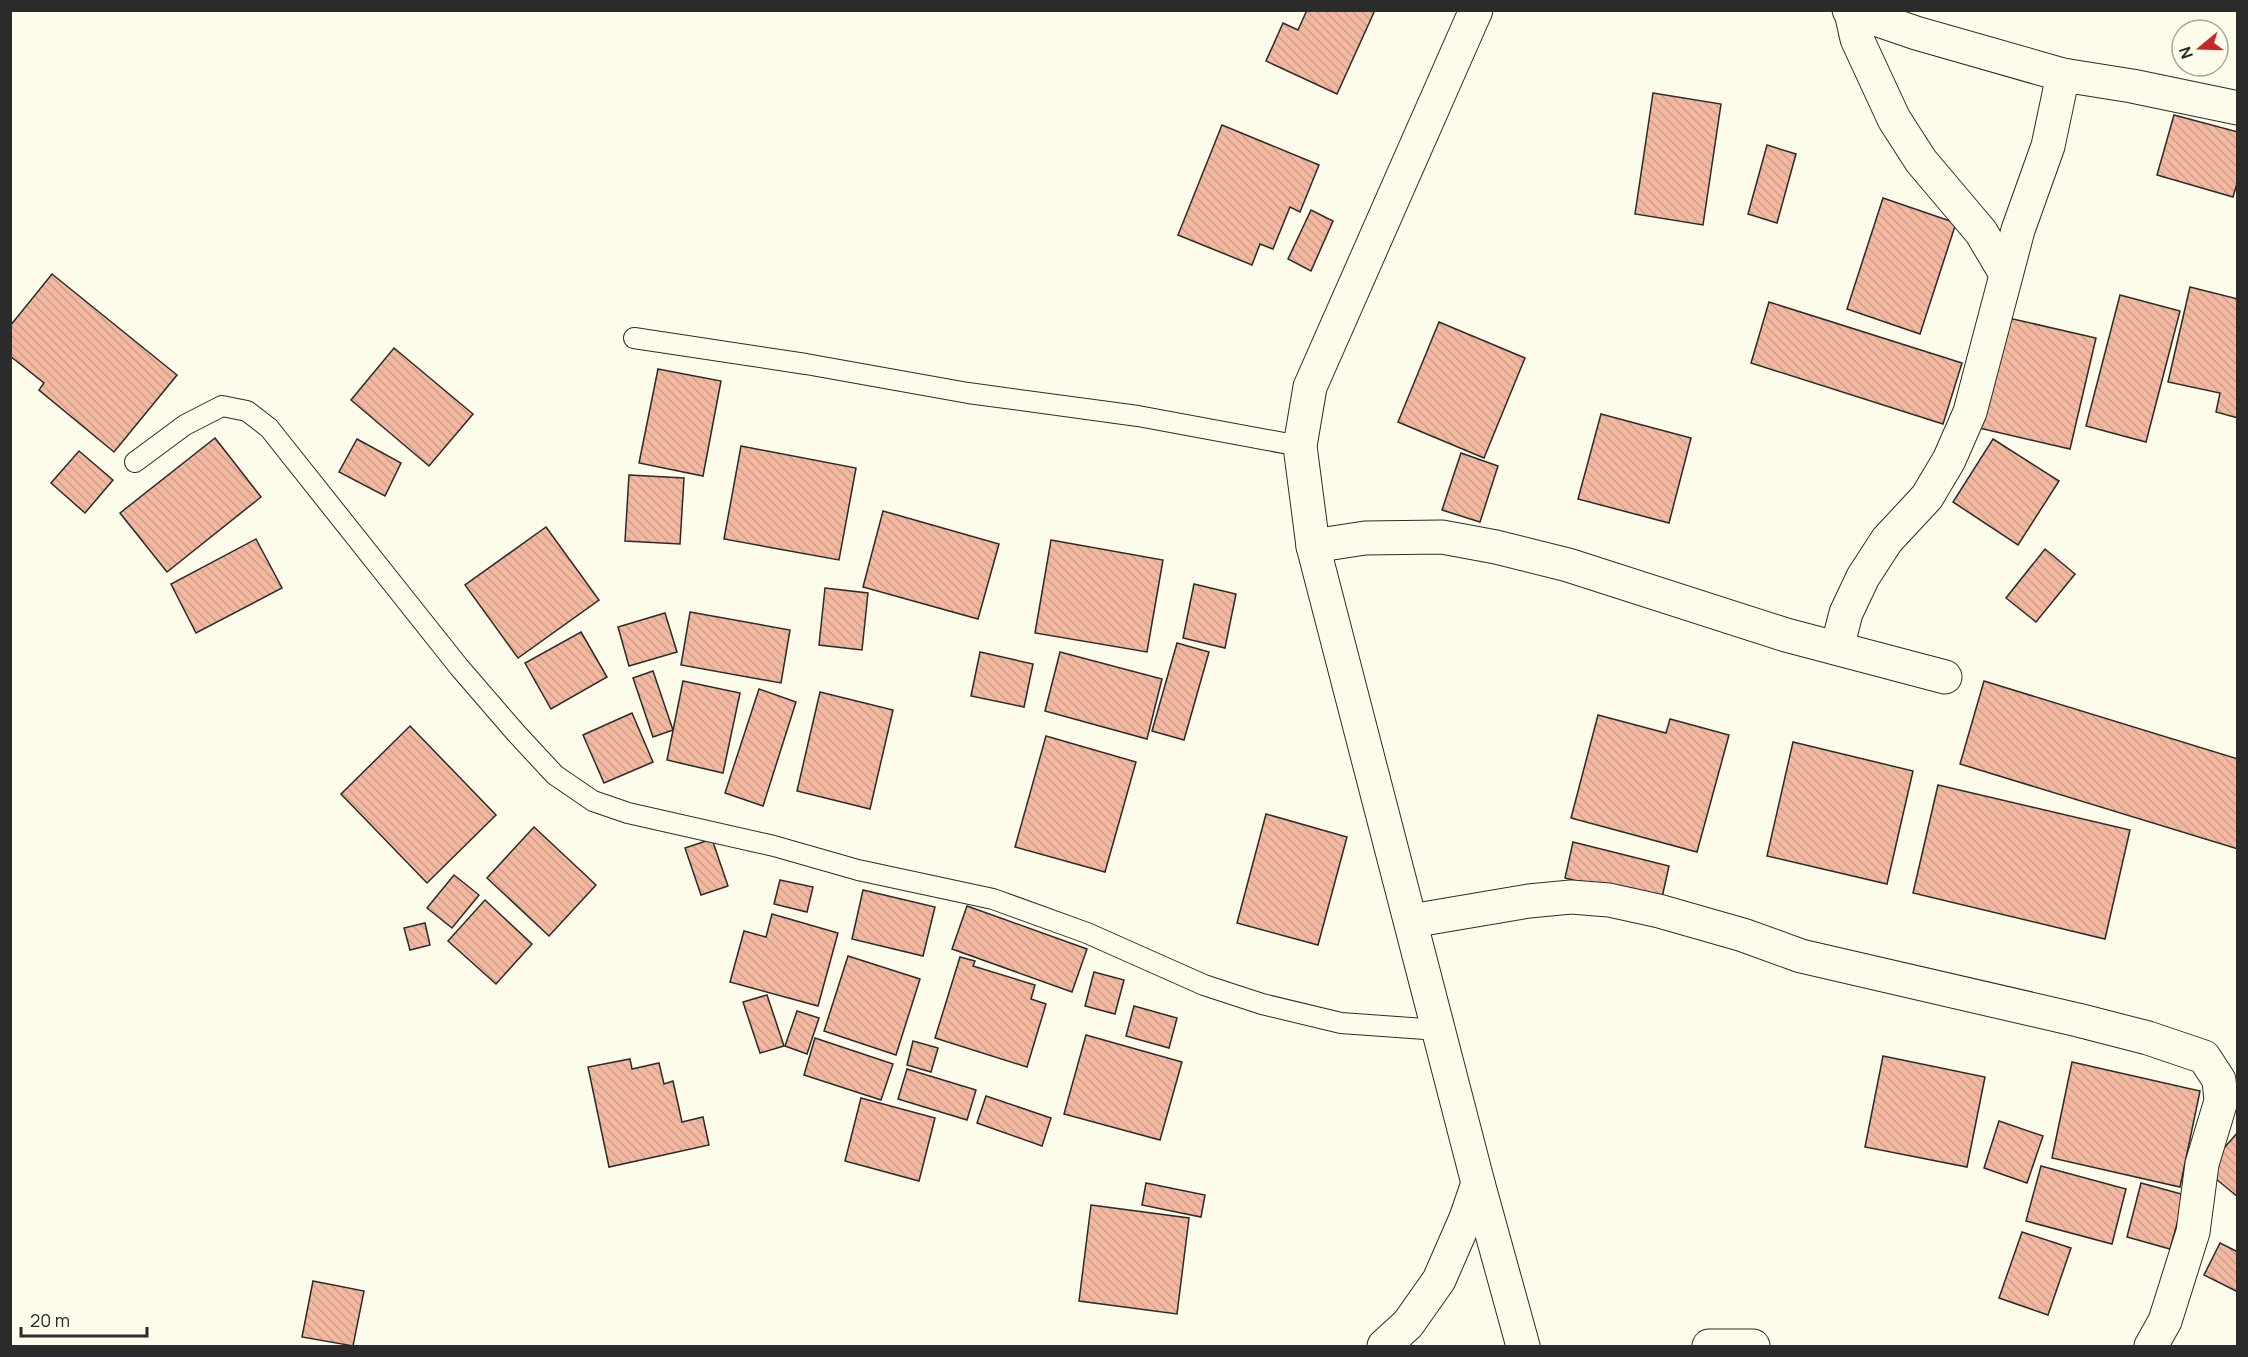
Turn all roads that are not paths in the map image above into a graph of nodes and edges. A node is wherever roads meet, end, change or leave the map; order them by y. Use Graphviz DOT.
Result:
graph roads {
  1 [pos="1476,10"];
  2 [pos="1850,11"];
  3 [pos="2063,75"];
  4 [pos="2238,108"];
  5 [pos="2006,274"];
  6 [pos="634,338"];
  7 [pos="1300,446"];
  8 [pos="135,462"];
  9 [pos="1313,546"];
  10 [pos="1837,648"];
  11 [pos="1945,677"];
  12 [pos="1411,921"];
  13 [pos="1438,1030"];
  14 [pos="1478,1183"];
  15 [pos="1384,1347"];
  16 [pos="1523,1347"];
  17 [pos="1709,1347"];
  18 [pos="1753,1347"];
  19 [pos="2151,1347"];
  1 -- 7 [label="street"];
  2 -- 3 [label="street"];
  2 -- 5 [label="street"];
  3 -- 4 [label="street"];
  3 -- 5 [label="street"];
  5 -- 10 [label="street"];
  6 -- 7 [label="lane"];
  7 -- 9 [label="street"];
  8 -- 13 [label="lane"];
  9 -- 10 [label="street"];
  9 -- 12 [label="street"];
  10 -- 11 [label="street"];
  12 -- 13 [label="street"];
  12 -- 19 [label="street"];
  13 -- 14 [label="street"];
  14 -- 15 [label="street"];
  14 -- 16 [label="street"];
  17 -- 18 [label="street"];
}
